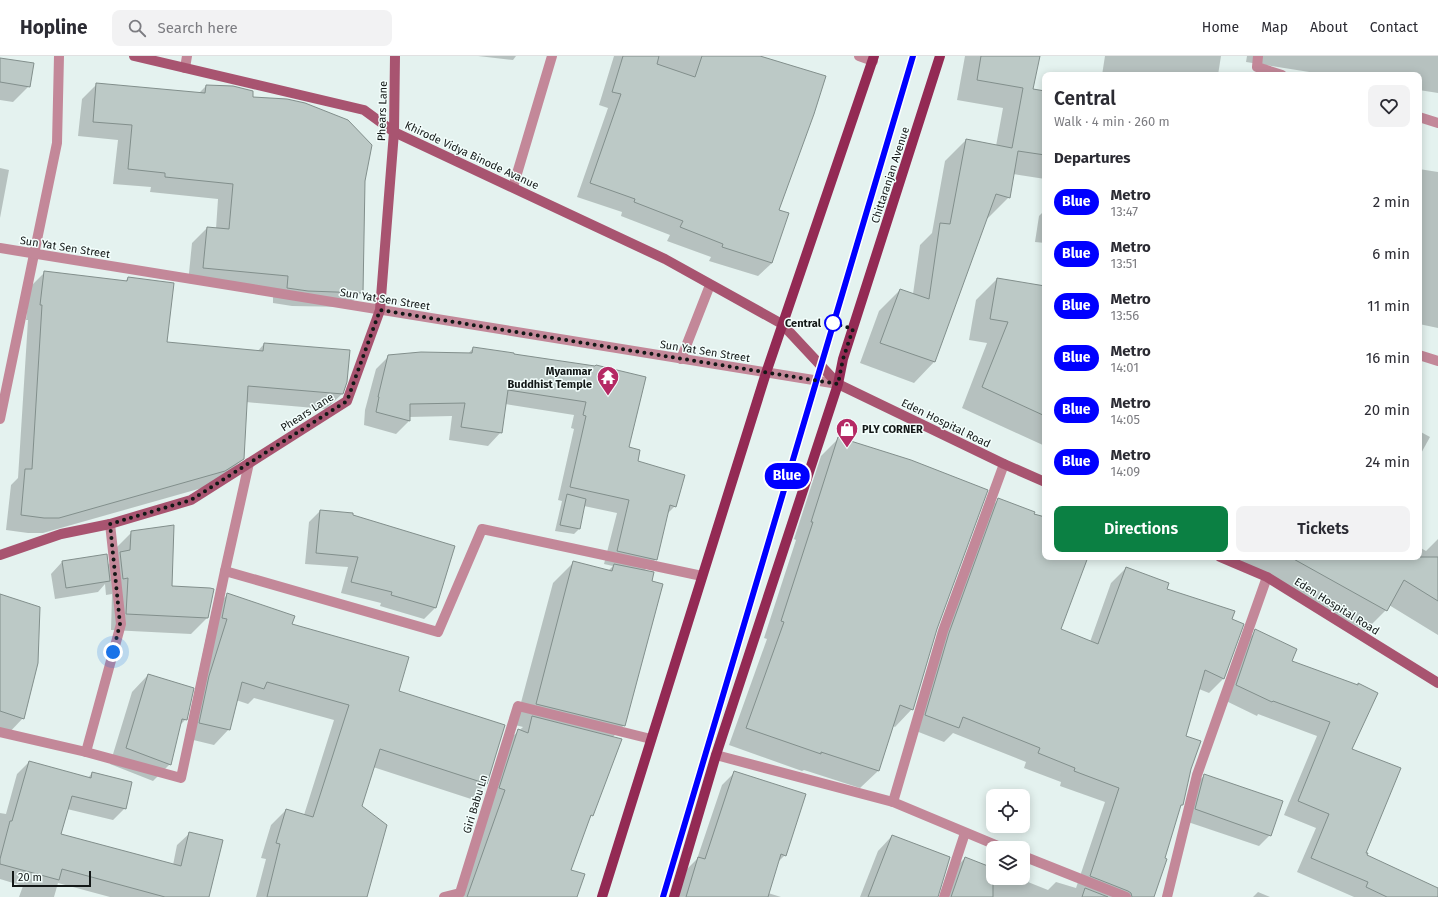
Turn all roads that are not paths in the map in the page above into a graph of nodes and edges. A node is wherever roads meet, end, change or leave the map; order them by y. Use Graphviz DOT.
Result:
graph roads {
  1 [pos="59,56"];
  2 [pos="134,56"];
  3 [pos="187,56"];
  4 [pos="395,56"];
  5 [pos="552,56"];
  6 [pos="859,56"];
  7 [pos="940,56"];
  8 [pos="1258,56"];
  9 [pos="874,58"];
  10 [pos="185,68"];
  11 [pos="1273,72"];
  12 [pos="1422,118"];
  13 [pos="1438,123"];
  14 [pos="394,132"];
  15 [pos="513,187"];
  16 [pos="0,248"];
  17 [pos="35,254"];
  18 [pos="710,285"];
  19 [pos="380,310"];
  20 [pos="782,324"];
  21 [pos="1422,356"];
  22 [pos="681,359"];
  23 [pos="1438,361"];
  24 [pos="766,373"];
  25 [pos="838,384"];
  26 [pos="0,419"];
  27 [pos="249,463"];
  28 [pos="1004,464"];
  29 [pos="1042,481"];
  30 [pos="110,524"];
  31 [pos="0,555"];
  32 [pos="1227,560"];
  33 [pos="224,571"];
  34 [pos="702,576"];
  35 [pos="1267,577"];
  36 [pos="1438,683"];
  37 [pos="0,732"];
  38 [pos="652,739"];
  39 [pos="86,752"];
  40 [pos="716,755"];
  41 [pos="894,802"];
  42 [pos="966,833"];
  43 [pos="986,841"];
  44 [pos="1030,859"];
  45 [pos="444,897"];
  46 [pos="602,897"];
  47 [pos="674,897"];
  48 [pos="944,897"];
  49 [pos="1126,897"];
  50 [pos="1168,897"];
  1 -- 17 [label="street"];
  2 -- 10 [label="street, Khirode Vidya Binode Avanue"];
  3 -- 10 [label="street"];
  4 -- 14 [label="street, Phears Lane"];
  5 -- 15 [label="street"];
  6 -- 9 [label="street"];
  7 -- 25 [label="main road, Chittaranjan Avenue"];
  8 -- 11 [label="street"];
  9 -- 20 [label="main road"];
  10 -- 14 [label="street, Khirode Vidya Binode Avanue"];
  12 -- 13 [label="street"];
  14 -- 15 [label="street, Khirode Vidya Binode Avanue"];
  14 -- 19 [label="street, Phears Lane"];
  15 -- 18 [label="street, Khirode Vidya Binode Avanue"];
  16 -- 17 [label="street, Sun Yat Sen Street"];
  17 -- 19 [label="street, Sun Yat Sen Street"];
  17 -- 26 [label="street"];
  18 -- 20 [label="street, Khirode Vidya Binode Avanue"];
  18 -- 22 [label="street"];
  19 -- 22 [label="street, Sun Yat Sen Street"];
  19 -- 27 [label="street, Phears Lane"];
  20 -- 24 [label="main road"];
  20 -- 25 [label="street, Khirode Vidya Binode Avanue"];
  21 -- 23 [label="street"];
  22 -- 24 [label="street, Sun Yat Sen Street"];
  24 -- 25 [label="street, Sun Yat Sen Street"];
  24 -- 34 [label="main road"];
  25 -- 28 [label="street, Eden Hospital Road"];
  25 -- 40 [label="main road, Chittaranjan Avenue"];
  27 -- 30 [label="street, Phears Lane"];
  27 -- 33 [label="street"];
  28 -- 29 [label="street, Eden Hospital Road"];
  28 -- 41 [label="street"];
  30 -- 31 [label="street, Phears Lane"];
  30 -- 39 [label="street"];
  32 -- 35 [label="street, Eden Hospital Road"];
  33 -- 34 [label="street"];
  33 -- 39 [label="street"];
  34 -- 38 [label="main road"];
  35 -- 36 [label="street, Eden Hospital Road"];
  35 -- 50 [label="street"];
  37 -- 39 [label="street"];
  38 -- 45 [label="street, Giri Babu Ln"];
  38 -- 46 [label="main road"];
  40 -- 41 [label="street"];
  40 -- 47 [label="main road, Chittaranjan Avenue"];
  41 -- 42 [label="street"];
  42 -- 43 [label="street"];
  42 -- 48 [label="street"];
  44 -- 49 [label="street"];
}
